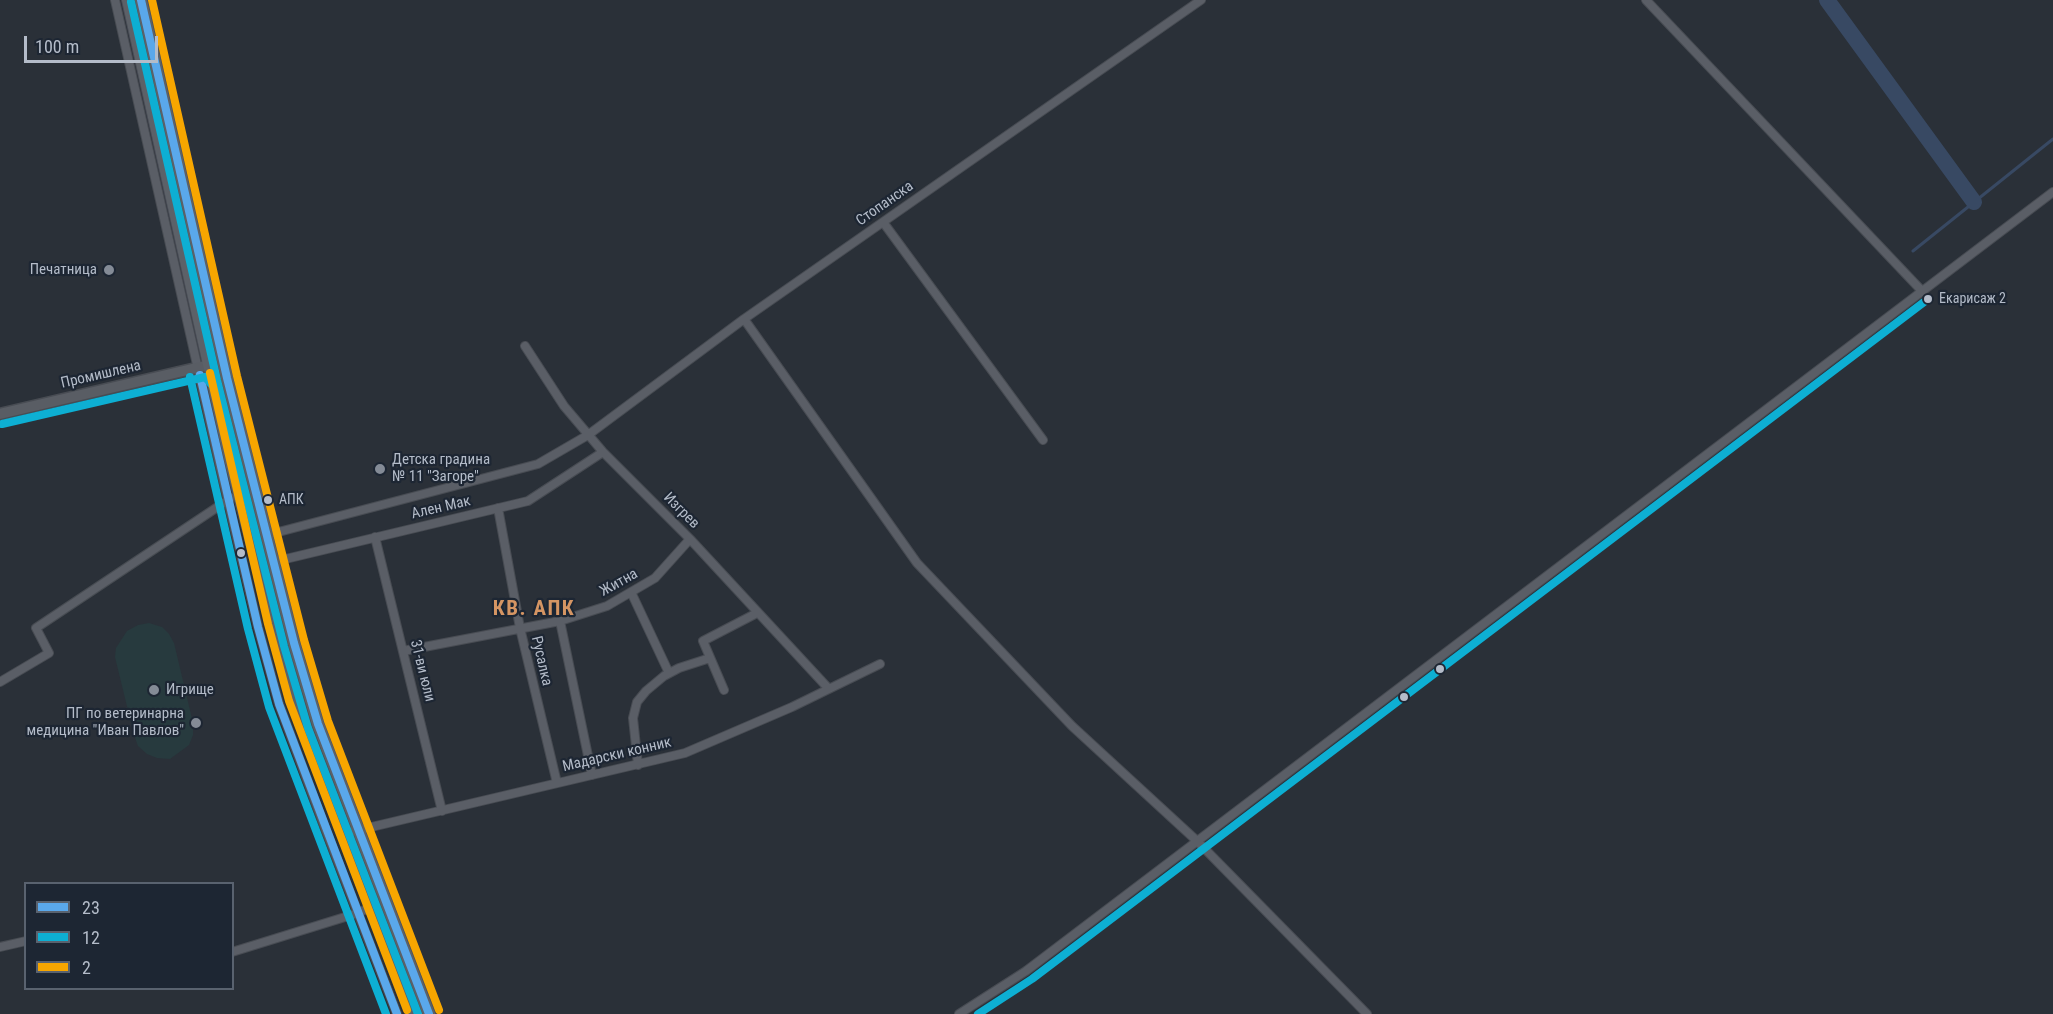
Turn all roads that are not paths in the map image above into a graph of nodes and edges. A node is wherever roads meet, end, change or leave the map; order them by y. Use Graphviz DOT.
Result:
graph roads {
  1 [pos="115,0"];
  2 [pos="128,0"];
  3 [pos="141,0"];
  4 [pos="1201,0"];
  5 [pos="1646,0"];
  6 [pos="2053,192"];
  7 [pos="883,222"];
  8 [pos="1922,291"];
  9 [pos="744,319"];
  10 [pos="218,341"];
  11 [pos="525,346"];
  12 [pos="204,367"];
  13 [pos="230,390"];
  14 [pos="0,414"];
  15 [pos="588,435"];
  16 [pos="1043,440"];
  17 [pos="603,452"];
  18 [pos="238,488"];
  19 [pos="228,501"];
  20 [pos="498,508"];
  21 [pos="267,536"];
  22 [pos="375,537"];
  23 [pos="690,539"];
  24 [pos="273,562"];
  25 [pos="631,592"];
  26 [pos="758,613"];
  27 [pos="560,621"];
  28 [pos="520,628"];
  29 [pos="403,651"];
  30 [pos="710,658"];
  31 [pos="880,664"];
  32 [pos="669,674"];
  33 [pos="0,682"];
  34 [pos="828,688"];
  35 [pos="724,690"];
  36 [pos="638,765"];
  37 [pos="592,775"];
  38 [pos="557,783"];
  39 [pos="442,812"];
  40 [pos="359,830"];
  41 [pos="346,833"];
  42 [pos="1197,842"];
  43 [pos="373,906"];
  44 [pos="358,913"];
  45 [pos="24,941"];
  46 [pos="0,947"];
  47 [pos="234,951"];
  48 [pos="397,1014"];
  49 [pos="413,1014"];
  50 [pos="429,1014"];
  51 [pos="959,1014"];
  52 [pos="1367,1014"];
  1 -- 12 [label="street"];
  2 -- 12 [label="main road"];
  3 -- 10 [label="main road"];
  4 -- 7 [label="street, Стопанска"];
  5 -- 8 [label="street"];
  6 -- 8 [label="street"];
  7 -- 9 [label="street, Стопанска"];
  7 -- 16 [label="street"];
  8 -- 42 [label="street"];
  9 -- 15 [label="street, Стопанска"];
  9 -- 42 [label="street"];
  10 -- 12 [label="main road"];
  10 -- 13 [label="main road"];
  11 -- 15 [label="street, Изгрев"];
  12 -- 13 [label="main road"];
  12 -- 14 [label="main road, Промишлена"];
  12 -- 18 [label="main road"];
  12 -- 19 [label="street"];
  13 -- 21 [label="main road"];
  15 -- 17 [label="street, Изгрев"];
  15 -- 21 [label="street, Стопанска"];
  17 -- 20 [label="street, Ален Мак"];
  17 -- 23 [label="street, Изгрев"];
  18 -- 19 [label="street"];
  18 -- 41 [label="main road"];
  19 -- 33 [label="street"];
  19 -- 44 [label="street"];
  20 -- 22 [label="street, Ален Мак"];
  20 -- 28 [label="street, Русалка"];
  21 -- 24 [label="main road"];
  22 -- 24 [label="street, Ален Мак"];
  22 -- 29 [label="street, 31-ви юли"];
  23 -- 25 [label="street, Житна"];
  23 -- 26 [label="street, Изгрев"];
  24 -- 40 [label="main road"];
  25 -- 27 [label="street, Житна"];
  25 -- 32 [label="street"];
  26 -- 30 [label="street"];
  26 -- 34 [label="street, Изгрев"];
  27 -- 28 [label="street, Житна"];
  27 -- 37 [label="street"];
  28 -- 29 [label="street, Житна"];
  28 -- 38 [label="street, Русалка"];
  29 -- 39 [label="street, 31-ви юли"];
  30 -- 32 [label="street"];
  30 -- 35 [label="street"];
  31 -- 34 [label="street, Мадарски конник"];
  32 -- 36 [label="street"];
  34 -- 36 [label="street, Мадарски конник"];
  36 -- 37 [label="street, Мадарски конник"];
  37 -- 38 [label="street, Мадарски конник"];
  38 -- 39 [label="street, Мадарски конник"];
  39 -- 40 [label="street, Мадарски конник"];
  40 -- 41 [label="street, Мадарски конник"];
  40 -- 50 [label="main road"];
  41 -- 43 [label="main road"];
  42 -- 51 [label="street"];
  42 -- 52 [label="street"];
  43 -- 44 [label="street"];
  43 -- 49 [label="main road"];
  44 -- 47 [label="street"];
  44 -- 48 [label="street"];
  45 -- 46 [label="street"];
}
